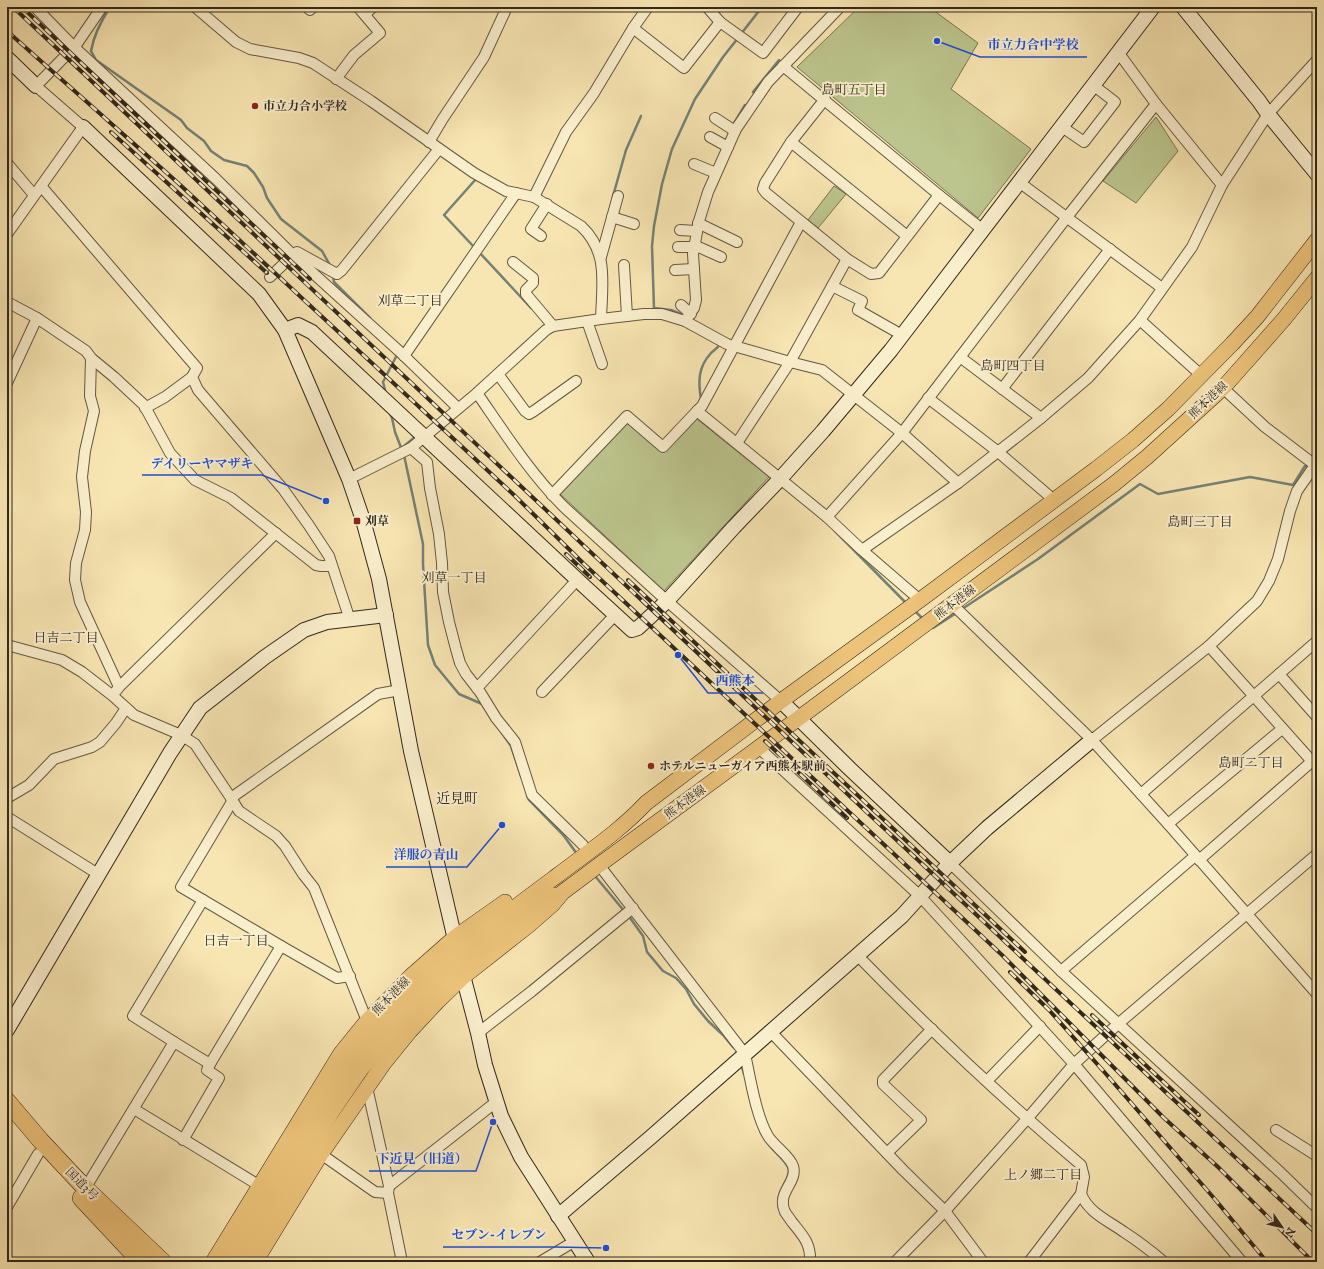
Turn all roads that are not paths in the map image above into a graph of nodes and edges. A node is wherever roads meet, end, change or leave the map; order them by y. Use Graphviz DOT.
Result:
graph roads {
  1 [pos="35,7"];
  2 [pos="102,7"];
  3 [pos="195,7"];
  4 [pos="307,7"];
  5 [pos="313,7"];
  6 [pos="358,7"];
  7 [pos="374,7"];
  8 [pos="507,7"];
  9 [pos="648,7"];
  10 [pos="707,7"];
  11 [pos="798,7"];
  12 [pos="840,7"];
  13 [pos="1153,7"];
  14 [pos="1183,7"];
  15 [pos="365,14"];
  16 [pos="720,22"];
  17 [pos="633,28"];
  18 [pos="74,47"];
  19 [pos="1118,52"];
  20 [pos="7,58"];
  21 [pos="1317,60"];
  22 [pos="783,66"];
  23 [pos="336,78"];
  24 [pos="1093,85"];
  25 [pos="36,86"];
  26 [pos="825,99"];
  27 [pos="1156,104"];
  28 [pos="1268,114"];
  29 [pos="715,118"];
  30 [pos="83,127"];
  31 [pos="1062,127"];
  32 [pos="735,131"];
  33 [pos="710,137"];
  34 [pos="429,142"];
  35 [pos="791,142"];
  36 [pos="728,147"];
  37 [pos="439,149"];
  38 [pos="7,163"];
  39 [pos="694,164"];
  40 [pos="716,173"];
  41 [pos="1317,174"];
  42 [pos="1019,182"];
  43 [pos="41,186"];
  44 [pos="1222,186"];
  45 [pos="516,193"];
  46 [pos="34,195"];
  47 [pos="939,195"];
  48 [pos="618,196"];
  49 [pos="534,197"];
  50 [pos="547,204"];
  51 [pos="612,217"];
  52 [pos="1067,217"];
  53 [pos="801,222"];
  54 [pos="634,224"];
  55 [pos="697,227"];
  56 [pos="680,230"];
  57 [pos="983,230"];
  58 [pos="7,234"];
  59 [pos="541,236"];
  60 [pos="907,236"];
  61 [pos="1317,240"];
  62 [pos="737,242"];
  63 [pos="694,246"];
  64 [pos="678,247"];
  65 [pos="1110,249"];
  66 [pos="293,255"];
  67 [pos="601,257"];
  68 [pos="721,257"];
  69 [pos="847,259"];
  70 [pos="513,262"];
  71 [pos="624,265"];
  72 [pos="675,270"];
  73 [pos="694,270"];
  74 [pos="270,278"];
  75 [pos="1317,278"];
  76 [pos="832,286"];
  77 [pos="1162,288"];
  78 [pos="7,302"];
  79 [pos="680,305"];
  80 [pos="627,316"];
  81 [pos="688,317"];
  82 [pos="37,318"];
  83 [pos="601,319"];
  84 [pos="1140,320"];
  85 [pos="587,321"];
  86 [pos="553,326"];
  87 [pos="285,330"];
  88 [pos="902,336"];
  89 [pos="735,346"];
  90 [pos="404,356"];
  91 [pos="960,357"];
  92 [pos="91,358"];
  93 [pos="790,362"];
  94 [pos="602,364"];
  95 [pos="498,374"];
  96 [pos="1202,375"];
  97 [pos="192,377"];
  98 [pos="576,381"];
  99 [pos="7,383"];
  100 [pos="1223,388"];
  101 [pos="1002,389"];
  102 [pos="477,393"];
  103 [pos="854,394"];
  104 [pos="928,398"];
  105 [pos="145,408"];
  106 [pos="458,408"];
  107 [pos="698,411"];
  108 [pos="1041,418"];
  109 [pos="902,433"];
  110 [pos="425,436"];
  111 [pos="737,443"];
  112 [pos="411,448"];
  113 [pos="997,451"];
  114 [pos="1316,465"];
  115 [pos="350,479"];
  116 [pos="780,479"];
  117 [pos="958,483"];
  118 [pos="552,495"];
  119 [pos="1054,500"];
  120 [pos="826,517"];
  121 [pos="276,533"];
  122 [pos="862,550"];
  123 [pos="332,566"];
  124 [pos="577,580"];
  125 [pos="920,600"];
  126 [pos="667,602"];
  127 [pos="952,604"];
  128 [pos="386,615"];
  129 [pos="615,615"];
  130 [pos="350,620"];
  131 [pos="1317,641"];
  132 [pos="7,645"];
  133 [pos="1210,646"];
  134 [pos="1279,674"];
  135 [pos="119,687"];
  136 [pos="477,688"];
  137 [pos="400,690"];
  138 [pos="542,692"];
  139 [pos="113,696"];
  140 [pos="1253,697"];
  141 [pos="781,701"];
  142 [pos="126,708"];
  143 [pos="1317,717"];
  144 [pos="799,718"];
  145 [pos="1282,729"];
  146 [pos="181,735"];
  147 [pos="1092,740"];
  148 [pos="759,748"];
  149 [pos="1315,762"];
  150 [pos="1141,794"];
  151 [pos="7,798"];
  152 [pos="232,799"];
  153 [pos="646,803"];
  154 [pos="7,817"];
  155 [pos="1168,824"];
  156 [pos="583,845"];
  157 [pos="1317,854"];
  158 [pos="1197,858"];
  159 [pos="950,863"];
  160 [pos="598,865"];
  161 [pos="98,874"];
  162 [pos="920,896"];
  163 [pos="203,900"];
  164 [pos="633,908"];
  165 [pos="1246,914"];
  166 [pos="281,946"];
  167 [pos="857,955"];
  168 [pos="459,958"];
  169 [pos="1061,971"];
  170 [pos="350,976"];
  171 [pos="1317,994"];
  172 [pos="367,1021"];
  173 [pos="1118,1024"];
  174 [pos="1040,1026"];
  175 [pos="932,1029"];
  176 [pos="7,1030"];
  177 [pos="771,1032"];
  178 [pos="478,1033"];
  179 [pos="174,1042"];
  180 [pos="745,1054"];
  181 [pos="211,1062"];
  182 [pos="1074,1064"];
  183 [pos="986,1081"];
  184 [pos="367,1087"];
  185 [pos="7,1102"];
  186 [pos="496,1102"];
  187 [pos="134,1109"];
  188 [pos="7,1118"];
  189 [pos="1026,1119"];
  190 [pos="1276,1130"];
  191 [pos="183,1140"];
  192 [pos="887,1153"];
  193 [pos="38,1154"];
  194 [pos="321,1154"];
  195 [pos="298,1156"];
  196 [pos="1317,1156"];
  197 [pos="260,1186"];
  198 [pos="388,1190"];
  199 [pos="82,1193"];
  200 [pos="1081,1194"];
  201 [pos="7,1207"];
  202 [pos="1317,1208"];
  203 [pos="945,1211"];
  204 [pos="558,1216"];
  205 [pos="575,1241"];
  206 [pos="140,1262"];
  207 [pos="163,1262"];
  208 [pos="213,1262"];
  209 [pos="227,1262"];
  210 [pos="240,1262"];
  211 [pos="256,1262"];
  212 [pos="402,1262"];
  213 [pos="540,1262"];
  214 [pos="588,1262"];
  215 [pos="810,1262"];
  216 [pos="895,1262"];
  217 [pos="984,1262"];
  218 [pos="1029,1262"];
  219 [pos="1164,1262"];
  220 [pos="1242,1262"];
  1 -- 18 [label="street"];
  2 -- 18 [label="street"];
  3 -- 23 [label="street"];
  4 -- 5 [label="street"];
  6 -- 15 [label="street"];
  7 -- 15 [label="street"];
  8 -- 34 [label="street"];
  9 -- 17 [label="street"];
  10 -- 16 [label="street"];
  11 -- 16 [label="street"];
  12 -- 22 [label="street"];
  13 -- 19 [label="street"];
  14 -- 28 [label="street"];
  15 -- 23 [label="street"];
  16 -- 17 [label="street"];
  17 -- 49 [label="street"];
  18 -- 25 [label="street"];
  18 -- 66 [label="street"];
  19 -- 24 [label="street"];
  19 -- 27 [label="street"];
  20 -- 25 [label="street"];
  21 -- 28 [label="street"];
  22 -- 26 [label="street"];
  22 -- 32 [label="street"];
  23 -- 34 [label="street"];
  24 -- 31 [label="street"];
  24 -- 31 [label="street"];
  25 -- 30 [label="street"];
  26 -- 35 [label="street"];
  26 -- 47 [label="street"];
  27 -- 44 [label="street"];
  27 -- 52 [label="street"];
  28 -- 41 [label="street"];
  28 -- 44 [label="street"];
  29 -- 32 [label="street"];
  30 -- 43 [label="street"];
  30 -- 87 [label="street"];
  31 -- 42 [label="street"];
  32 -- 36 [label="street"];
  33 -- 36 [label="street"];
  34 -- 37 [label="street"];
  35 -- 53 [label="street"];
  35 -- 60 [label="street"];
  36 -- 40 [label="street"];
  37 -- 45 [label="street"];
  37 -- 66 [label="street"];
  38 -- 46 [label="street"];
  39 -- 40 [label="street"];
  40 -- 55 [label="street"];
  42 -- 52 [label="street"];
  42 -- 57 [label="street"];
  43 -- 46 [label="street"];
  43 -- 97 [label="street"];
  44 -- 77 [label="street"];
  45 -- 49 [label="street"];
  45 -- 90 [label="street"];
  46 -- 58 [label="street"];
  47 -- 57 [label="street"];
  47 -- 60 [label="street"];
  48 -- 51 [label="street"];
  49 -- 50 [label="street"];
  50 -- 59 [label="street"];
  50 -- 67 [label="street"];
  51 -- 54 [label="street"];
  51 -- 67 [label="street"];
  52 -- 65 [label="street"];
  52 -- 91 [label="street"];
  53 -- 69 [label="street"];
  53 -- 89 [label="street"];
  55 -- 56 [label="street"];
  55 -- 62 [label="street"];
  55 -- 63 [label="street"];
  57 -- 88 [label="street"];
  60 -- 69 [label="street"];
  61 -- 96 [label="main road, 熊本港線"];
  63 -- 64 [label="street"];
  63 -- 68 [label="street"];
  63 -- 73 [label="street"];
  65 -- 77 [label="street"];
  65 -- 101 [label="street"];
  66 -- 74 [label="street"];
  66 -- 90 [label="street"];
  67 -- 83 [label="street"];
  69 -- 76 [label="street"];
  70 -- 86 [label="street"];
  71 -- 80 [label="street"];
  72 -- 73 [label="street"];
  73 -- 81 [label="street"];
  75 -- 100 [label="main road, 熊本港線"];
  76 -- 88 [label="street"];
  76 -- 93 [label="street"];
  77 -- 84 [label="street"];
  78 -- 82 [label="street"];
  79 -- 81 [label="street"];
  80 -- 81 [label="street"];
  80 -- 83 [label="street"];
  81 -- 89 [label="street"];
  82 -- 92 [label="street"];
  82 -- 99 [label="street"];
  83 -- 85 [label="street"];
  84 -- 96 [label="street"];
  84 -- 108 [label="street"];
  85 -- 86 [label="street"];
  85 -- 94 [label="street"];
  86 -- 95 [label="street"];
  87 -- 110 [label="street"];
  87 -- 115 [label="street"];
  88 -- 103 [label="street"];
  89 -- 93 [label="street"];
  89 -- 107 [label="street"];
  90 -- 106 [label="street"];
  91 -- 101 [label="street"];
  91 -- 104 [label="street"];
  92 -- 105 [label="street"];
  92 -- 135 [label="street"];
  93 -- 103 [label="street"];
  93 -- 111 [label="street"];
  95 -- 98 [label="street"];
  95 -- 102 [label="street"];
  96 -- 119 [label="main road, 熊本港線"];
  97 -- 105 [label="street"];
  97 -- 123 [label="street"];
  100 -- 114 [label="street"];
  100 -- 127 [label="main road, 熊本港線"];
  101 -- 108 [label="street"];
  102 -- 106 [label="street"];
  102 -- 118 [label="street"];
  103 -- 109 [label="street"];
  103 -- 116 [label="street"];
  104 -- 109 [label="street"];
  104 -- 113 [label="street"];
  105 -- 121 [label="street"];
  106 -- 110 [label="street"];
  107 -- 111 [label="street"];
  107 -- 118 [label="street"];
  108 -- 113 [label="street"];
  109 -- 117 [label="street"];
  109 -- 120 [label="street"];
  110 -- 112 [label="street"];
  110 -- 124 [label="street"];
  111 -- 116 [label="street"];
  112 -- 115 [label="street"];
  112 -- 136 [label="street"];
  113 -- 117 [label="street"];
  113 -- 119 [label="street"];
  114 -- 133 [label="street"];
  115 -- 128 [label="street"];
  116 -- 120 [label="street"];
  116 -- 126 [label="street"];
  117 -- 122 [label="street"];
  118 -- 126 [label="street"];
  119 -- 125 [label="main road, 熊本港線"];
  120 -- 122 [label="street"];
  121 -- 123 [label="street"];
  121 -- 135 [label="street"];
  122 -- 125 [label="street"];
  123 -- 130 [label="street"];
  124 -- 129 [label="street"];
  124 -- 136 [label="street"];
  125 -- 141 [label="main road, 熊本港線"];
  126 -- 129 [label="street"];
  126 -- 141 [label="street"];
  127 -- 144 [label="main road, 熊本港線"];
  127 -- 147 [label="street"];
  128 -- 130 [label="street"];
  128 -- 137 [label="street"];
  129 -- 138 [label="street"];
  130 -- 146 [label="street"];
  131 -- 134 [label="street"];
  132 -- 139 [label="street"];
  133 -- 140 [label="street"];
  133 -- 147 [label="street"];
  134 -- 140 [label="street"];
  134 -- 143 [label="street"];
  135 -- 139 [label="street"];
  136 -- 156 [label="street"];
  137 -- 152 [label="street"];
  137 -- 168 [label="street"];
  139 -- 142 [label="street"];
  140 -- 145 [label="street"];
  140 -- 150 [label="street"];
  141 -- 144 [label="street"];
  141 -- 153 [label="main road, 熊本港線"];
  142 -- 146 [label="street"];
  142 -- 151 [label="street"];
  144 -- 148 [label="main road, 熊本港線"];
  144 -- 159 [label="street"];
  145 -- 149 [label="street"];
  145 -- 155 [label="street"];
  146 -- 152 [label="street"];
  146 -- 161 [label="street"];
  147 -- 150 [label="street"];
  147 -- 159 [label="street"];
  148 -- 160 [label="main road, 熊本港線"];
  148 -- 162 [label="street"];
  149 -- 158 [label="street"];
  150 -- 155 [label="street"];
  152 -- 163 [label="street"];
  152 -- 170 [label="street"];
  153 -- 156 [label="main road, 熊本港線"];
  153 -- 168 [label="main road, 熊本港線"];
  154 -- 161 [label="street"];
  155 -- 158 [label="street"];
  156 -- 168 [label="main road, 熊本港線"];
  157 -- 165 [label="street"];
  158 -- 165 [label="street"];
  158 -- 169 [label="street"];
  159 -- 162 [label="street"];
  159 -- 169 [label="street"];
  160 -- 164 [label="street"];
  160 -- 168 [label="main road, 熊本港線"];
  161 -- 176 [label="street"];
  162 -- 167 [label="street"];
  162 -- 174 [label="street"];
  163 -- 166 [label="street"];
  163 -- 179 [label="street"];
  164 -- 178 [label="street"];
  164 -- 180 [label="street"];
  165 -- 171 [label="street"];
  165 -- 173 [label="street"];
  166 -- 170 [label="street"];
  166 -- 181 [label="street"];
  167 -- 175 [label="street"];
  167 -- 177 [label="street"];
  168 -- 172 [label="main road, 熊本港線"];
  168 -- 178 [label="street"];
  168 -- 184 [label="main road, 熊本港線"];
  168 -- 195 [label="main road, 熊本港線"];
  169 -- 173 [label="street"];
  170 -- 172 [label="street"];
  172 -- 197 [label="main road, 熊本港線"];
  173 -- 182 [label="street"];
  173 -- 202 [label="street"];
  174 -- 182 [label="street"];
  174 -- 183 [label="street"];
  175 -- 183 [label="street"];
  175 -- 192 [label="street"];
  177 -- 180 [label="street"];
  177 -- 192 [label="street"];
  178 -- 186 [label="street"];
  179 -- 181 [label="street"];
  179 -- 187 [label="street"];
  180 -- 204 [label="street"];
  180 -- 215 [label="street"];
  181 -- 191 [label="street"];
  182 -- 189 [label="street"];
  182 -- 220 [label="street"];
  183 -- 189 [label="street"];
  184 -- 194 [label="main road, 熊本港線"];
  184 -- 198 [label="street"];
  185 -- 199 [label="highway, 国道3号"];
  186 -- 198 [label="street"];
  186 -- 204 [label="street"];
  187 -- 191 [label="street"];
  187 -- 199 [label="street"];
  188 -- 193 [label="highway, 国道3号"];
  189 -- 200 [label="street"];
  189 -- 203 [label="street"];
  190 -- 196 [label="street"];
  191 -- 197 [label="street"];
  192 -- 203 [label="street"];
  193 -- 199 [label="highway, 国道3号"];
  193 -- 201 [label="street"];
  194 -- 198 [label="street"];
  194 -- 211 [label="main road, 熊本港線"];
  195 -- 209 [label="main road, 熊本港線"];
  195 -- 210 [label="main road, 熊本港線"];
  197 -- 208 [label="main road, 熊本港線"];
  198 -- 212 [label="street"];
  199 -- 206 [label="highway, 国道3号"];
  199 -- 207 [label="highway, 国道3号"];
  200 -- 218 [label="street"];
  200 -- 219 [label="street"];
  203 -- 216 [label="street"];
  203 -- 217 [label="street"];
  204 -- 205 [label="street"];
  205 -- 213 [label="street"];
  205 -- 214 [label="street"];
}
